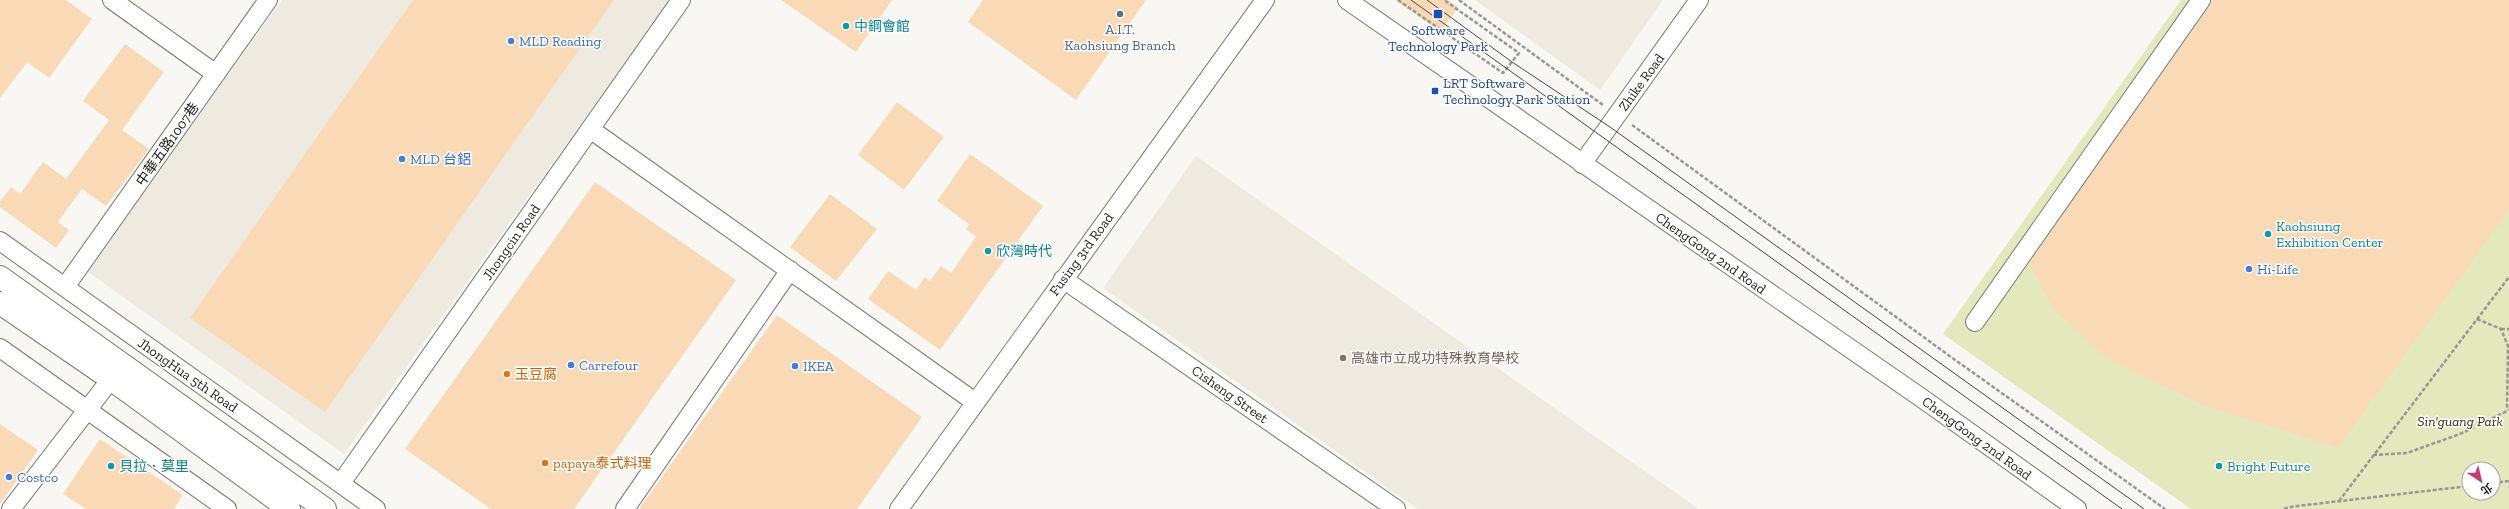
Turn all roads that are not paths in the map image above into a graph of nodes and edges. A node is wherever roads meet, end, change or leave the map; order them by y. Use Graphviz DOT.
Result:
graph roads {
  1 [pos="113,0"];
  2 [pos="268,0"];
  3 [pos="681,0"];
  4 [pos="1265,0"];
  5 [pos="1347,0"];
  6 [pos="1699,0"];
  7 [pos="2201,0"];
  8 [pos="216,74"];
  9 [pos="590,129"];
  10 [pos="1582,164"];
  11 [pos="0,241"];
  12 [pos="790,270"];
  13 [pos="0,277"];
  14 [pos="1063,279"];
  15 [pos="65,287"];
  16 [pos="0,303"];
  17 [pos="1975,322"];
  18 [pos="0,348"];
  19 [pos="111,379"];
  20 [pos="975,402"];
  21 [pos="88,411"];
  22 [pos="341,483"];
  23 [pos="11,509"];
  24 [pos="227,509"];
  25 [pos="289,509"];
  26 [pos="325,509"];
  27 [pos="376,509"];
  28 [pos="625,509"];
  29 [pos="899,509"];
  30 [pos="1396,509"];
  31 [pos="2075,509"];
  1 -- 8 [label="street"];
  2 -- 8 [label="street, 中華五路1007巷"];
  3 -- 9 [label="street, Jhongcin Road"];
  4 -- 14 [label="street, Fusing 3rd Road"];
  5 -- 10 [label="street, ChengGong 2nd Road"];
  6 -- 10 [label="street, Zhike Road"];
  7 -- 17 [label="street"];
  8 -- 15 [label="street, 中華五路1007巷"];
  9 -- 12 [label="street"];
  9 -- 22 [label="street, Jhongcin Road"];
  10 -- 31 [label="street, ChengGong 2nd Road"];
  11 -- 15 [label="street, JhongHua 5th Road"];
  12 -- 20 [label="street"];
  12 -- 28 [label="street"];
  13 -- 26 [label="main road, JhongHua 5th Road"];
  14 -- 20 [label="street, Fusing 3rd Road"];
  14 -- 30 [label="street, Cisheng Street"];
  15 -- 22 [label="street, JhongHua 5th Road"];
  16 -- 19 [label="main road"];
  18 -- 21 [label="street"];
  19 -- 21 [label="street"];
  19 -- 25 [label="main road"];
  20 -- 29 [label="street, Fusing 3rd Road"];
  21 -- 23 [label="street"];
  21 -- 24 [label="street"];
  22 -- 27 [label="street, JhongHua 5th Road"];
}
